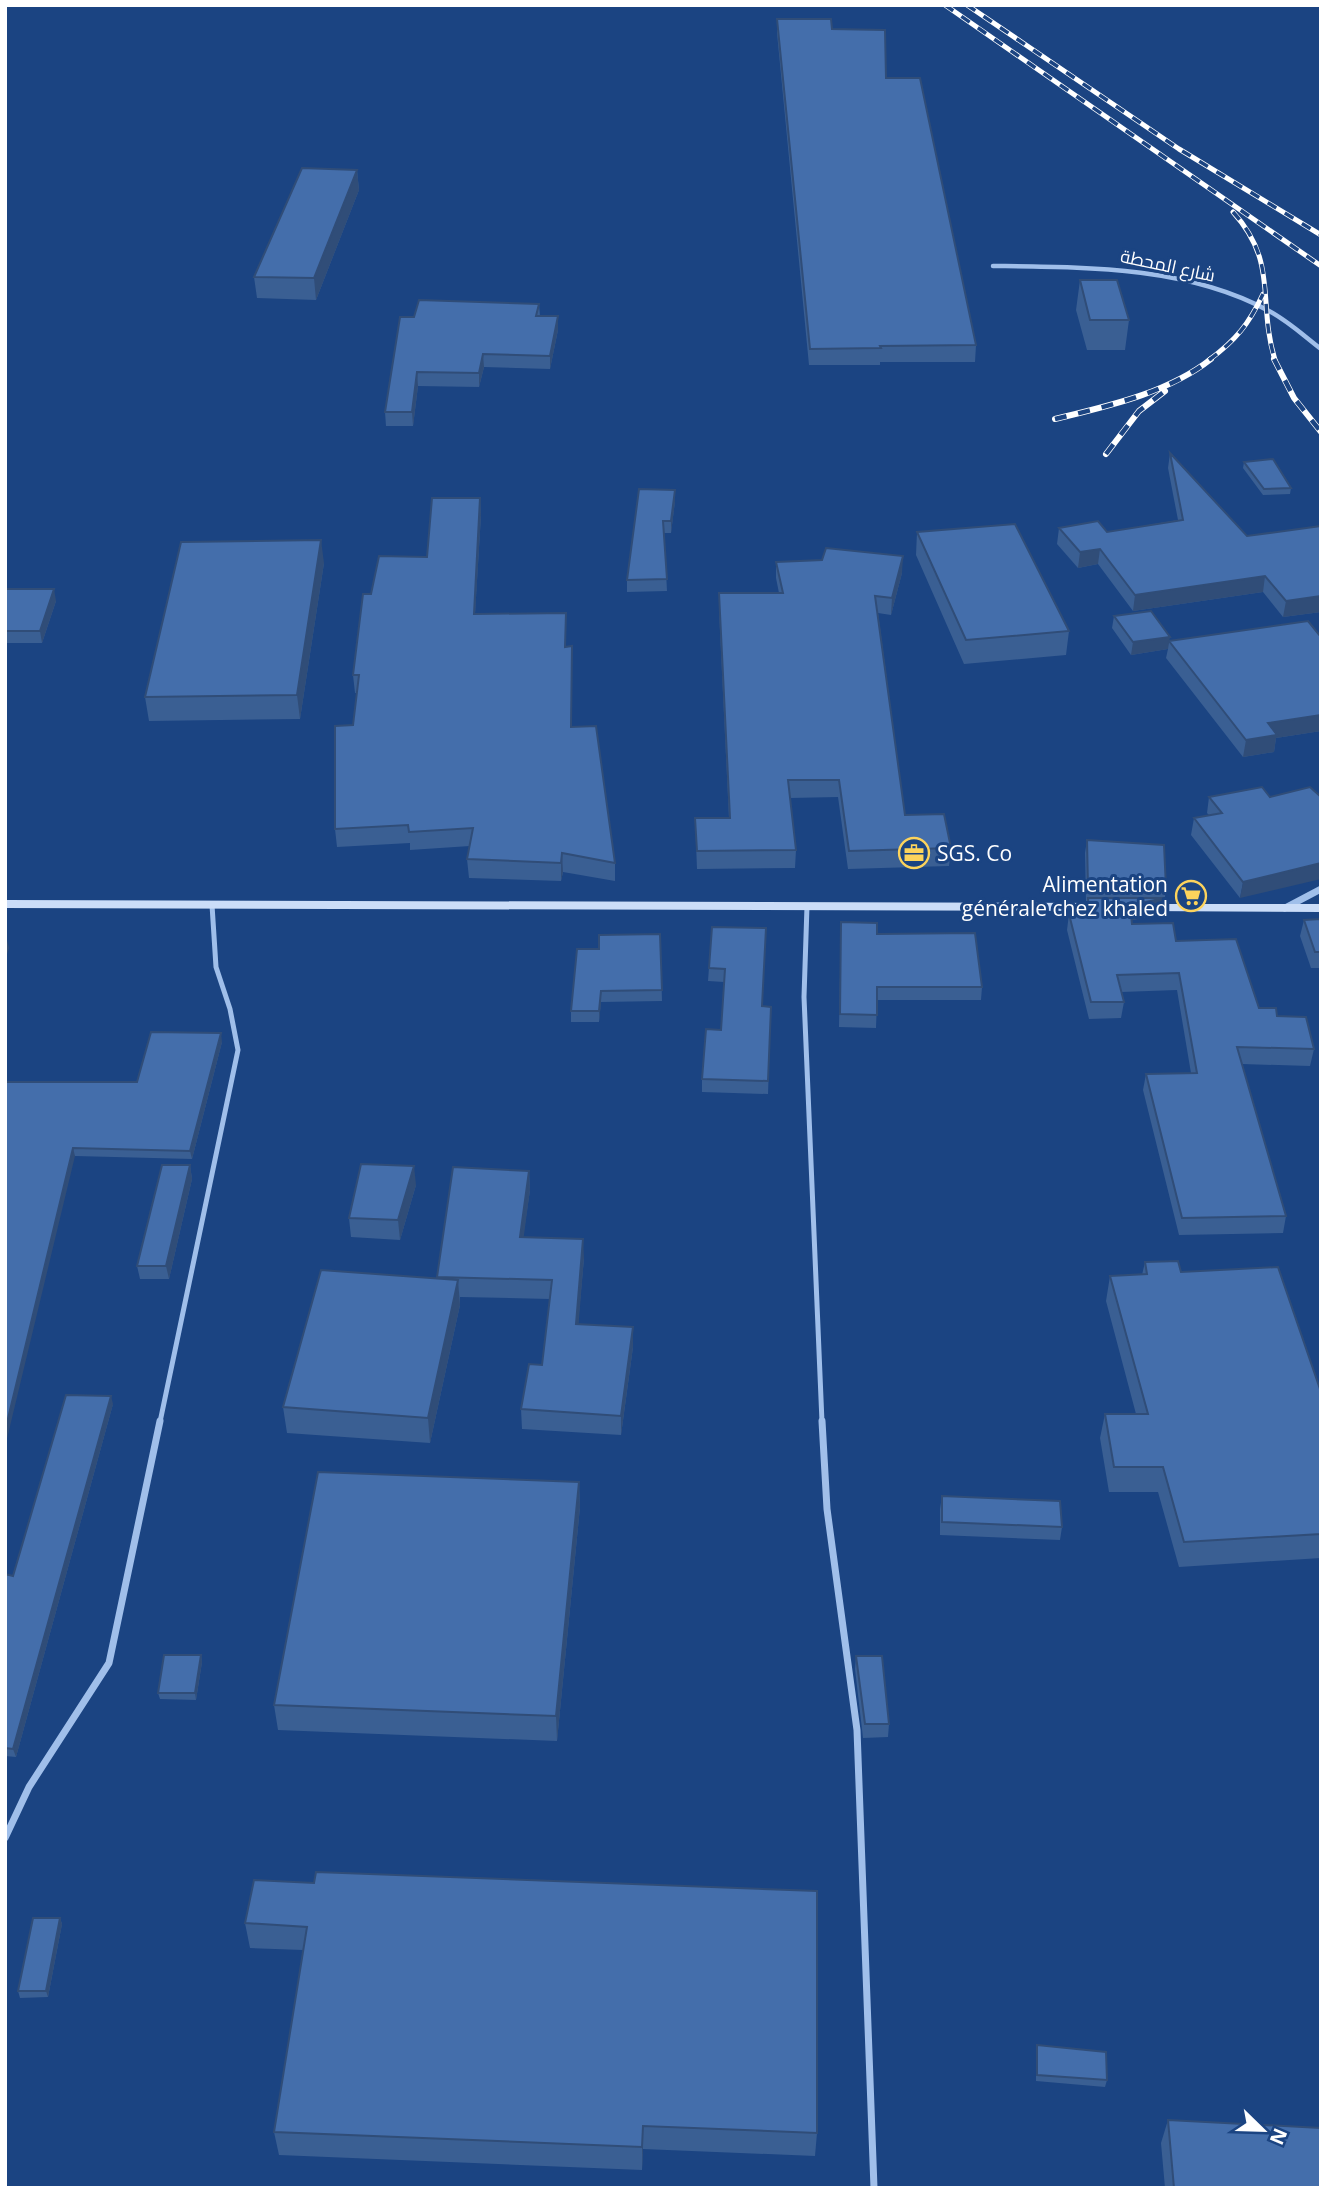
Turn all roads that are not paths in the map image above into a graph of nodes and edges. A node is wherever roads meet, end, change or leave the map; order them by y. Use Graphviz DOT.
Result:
graph roads {
  1 [pos="993,266"];
  2 [pos="1321,349"];
  3 [pos="1321,889"];
  4 [pos="5,904"];
  5 [pos="212,905"];
  6 [pos="807,906"];
  7 [pos="1285,908"];
  8 [pos="1321,908"];
  9 [pos="5,1838"];
  10 [pos="874,2188"];
  1 -- 2 [label="street, شارع المحطة"];
  3 -- 7 [label="street"];
  4 -- 5 [label="main road"];
  5 -- 6 [label="main road"];
  5 -- 9 [label="lane"];
  6 -- 7 [label="main road"];
  6 -- 10 [label="lane"];
  7 -- 8 [label="main road"];
}
